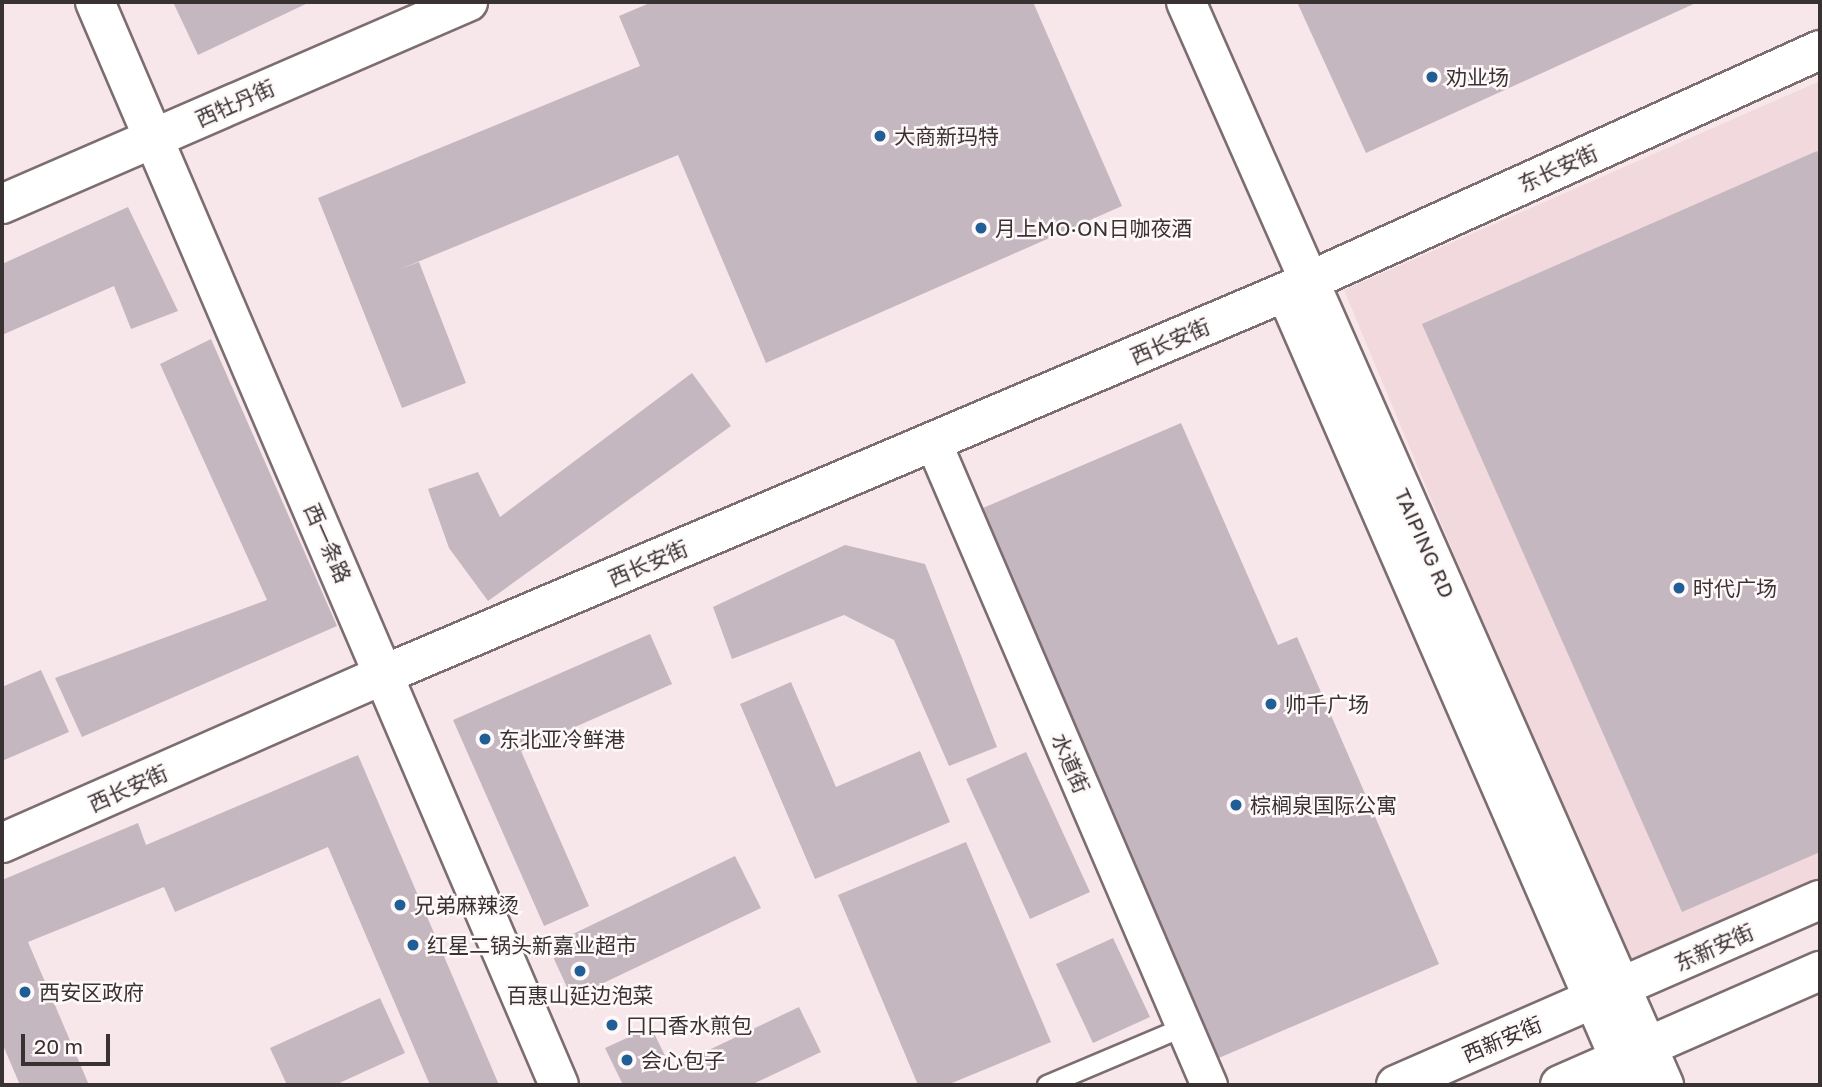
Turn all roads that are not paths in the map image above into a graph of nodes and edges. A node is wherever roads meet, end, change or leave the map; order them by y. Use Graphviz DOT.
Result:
graph roads {
  1 [pos="95,2"];
  2 [pos="468,2"];
  3 [pos="1158,2"];
  4 [pos="1186,2"];
  5 [pos="1820,50"];
  6 [pos="152,139"];
  7 [pos="2,204"];
  8 [pos="1297,286"];
  9 [pos="933,442"];
  10 [pos="386,674"];
  11 [pos="2,843"];
  12 [pos="1820,900"];
  13 [pos="1820,971"];
  14 [pos="1608,993"];
  15 [pos="1184,1027"];
  16 [pos="1633,1061"];
  17 [pos="559,1085"];
  18 [pos="1047,1085"];
  19 [pos="1209,1085"];
  20 [pos="1396,1085"];
  21 [pos="1560,1085"];
  22 [pos="1664,1085"];
  1 -- 6 [label="street, 西一条路"];
  2 -- 6 [label="street, 西牡丹街"];
  3 -- 8 [label="street, TAIPING RD"];
  4 -- 8 [label="street, TAIPING RD"];
  5 -- 8 [label="street, 东长安街"];
  6 -- 7 [label="street, 西牡丹街"];
  6 -- 10 [label="street, 西一条路"];
  8 -- 9 [label="street, 西长安街"];
  8 -- 14 [label="street, TAIPING RD"];
  9 -- 10 [label="street, 西长安街"];
  9 -- 15 [label="street, 水道街"];
  10 -- 11 [label="street, 西长安街"];
  10 -- 17 [label="street, 西一条路"];
  12 -- 14 [label="street, 东新安街"];
  13 -- 16 [label="street"];
  14 -- 16 [label="street, TAIPING RD"];
  14 -- 20 [label="street, 西新安街"];
  15 -- 18 [label="lane"];
  15 -- 19 [label="street, 水道街"];
  16 -- 21 [label="street"];
  16 -- 22 [label="street, TAIPING RD"];
}
